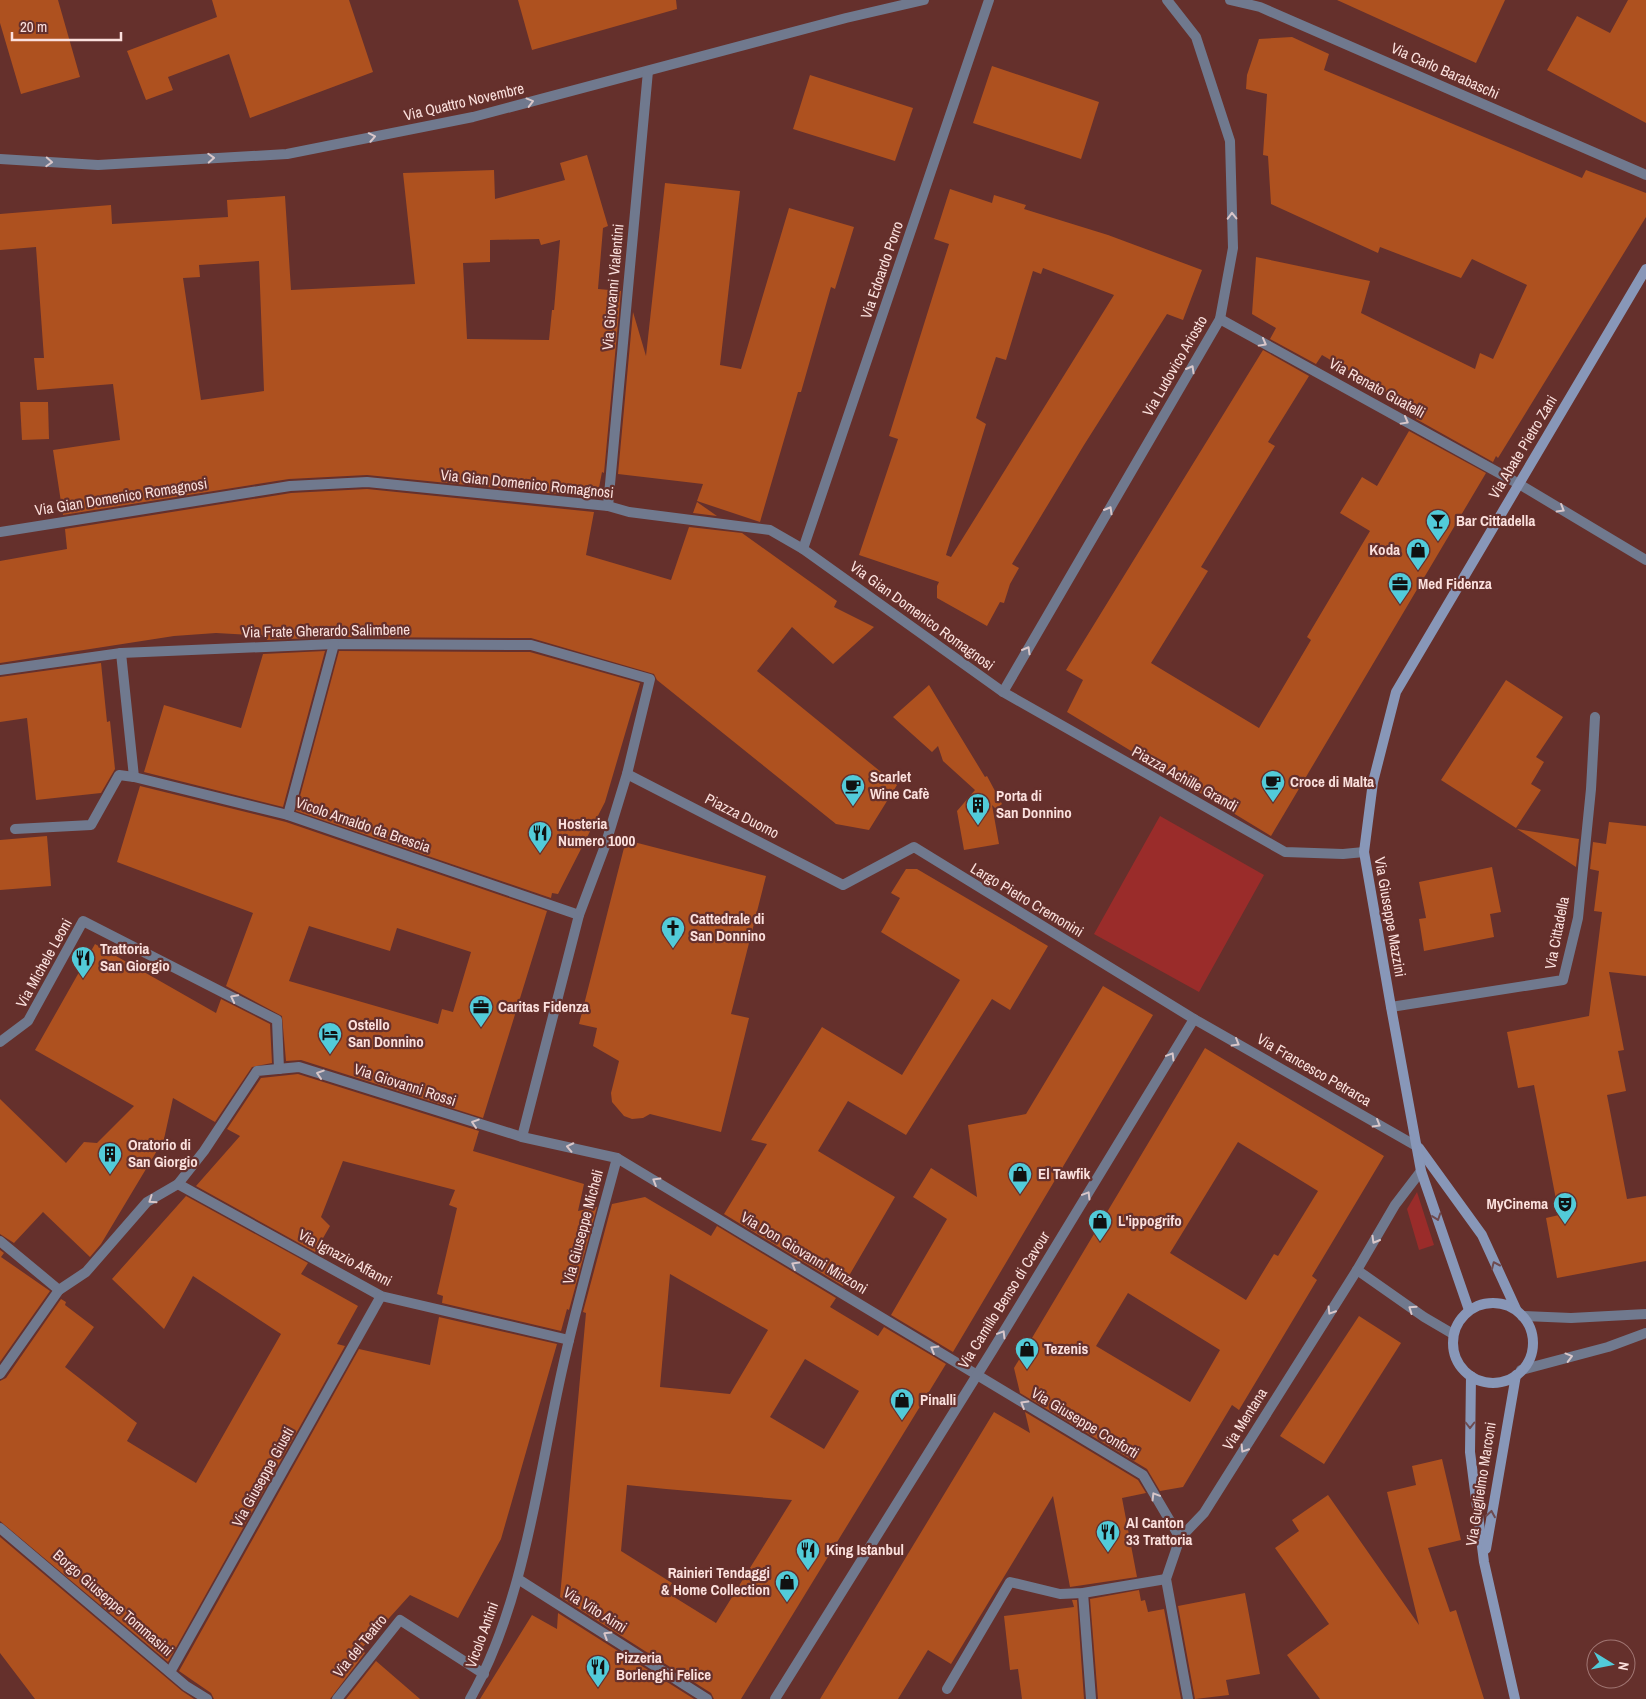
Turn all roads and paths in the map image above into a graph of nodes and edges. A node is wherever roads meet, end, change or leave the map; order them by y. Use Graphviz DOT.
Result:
graph roads {
  1 [pos="924,0"];
  2 [pos="990,0"];
  3 [pos="1167,0"];
  4 [pos="1230,0"];
  5 [pos="648,71"];
  6 [pos="0,159"];
  7 [pos="1646,175"];
  8 [pos="1646,270"];
  9 [pos="1220,319"];
  10 [pos="1519,484"];
  11 [pos="608,506"];
  12 [pos="0,532"];
  13 [pos="803,549"];
  14 [pos="1646,560"];
  15 [pos="334,644"];
  16 [pos="121,652"];
  17 [pos="0,670"];
  18 [pos="1003,692"];
  19 [pos="1396,692"];
  20 [pos="1595,718"];
  21 [pos="627,774"];
  22 [pos="134,777"];
  23 [pos="288,815"];
  24 [pos="15,829"];
  25 [pos="1364,852"];
  26 [pos="843,885"];
  27 [pos="579,915"];
  28 [pos="1391,1007"];
  29 [pos="1194,1019"];
  30 [pos="0,1042"];
  31 [pos="279,1069"];
  32 [pos="522,1137"];
  33 [pos="1418,1147"];
  34 [pos="617,1158"];
  35 [pos="1421,1170"];
  36 [pos="178,1184"];
  37 [pos="1,1242"];
  38 [pos="1357,1270"];
  39 [pos="59,1290"];
  40 [pos="381,1296"];
  41 [pos="1468,1310"];
  42 [pos="1519,1313"];
  43 [pos="1646,1314"];
  44 [pos="1646,1333"];
  45 [pos="1453,1334"];
  46 [pos="569,1340"];
  47 [pos="1519,1372"];
  48 [pos="0,1374"];
  49 [pos="976,1375"];
  50 [pos="1470,1376"];
  51 [pos="0,1528"];
  52 [pos="1180,1538"];
  53 [pos="1484,1562"];
  54 [pos="518,1579"];
  55 [pos="1166,1579"];
  56 [pos="1083,1593"];
  57 [pos="170,1672"];
  58 [pos="484,1674"];
  59 [pos="947,1690"];
  60 [pos="207,1699"];
  61 [pos="337,1699"];
  62 [pos="470,1699"];
  63 [pos="708,1699"];
  64 [pos="775,1699"];
  65 [pos="1091,1699"];
  66 [pos="1188,1699"];
  67 [pos="1515,1699"];
  1 -- 5 [label="street, Via Quattro Novembre"];
  2 -- 13 [label="street, Via Edoardo Porro"];
  9 -- 3 [label="street, Via Ludovico Ariosto, one-way"];
  4 -- 7 [label="street, Via Carlo Barabaschi"];
  6 -- 5 [label="street, Via Quattro Novembre, one-way"];
  5 -- 11 [label="street, Via Giovanni Vialentini"];
  8 -- 10 [label="street, Via Abate Pietro Zani"];
  9 -- 10 [label="street, Via Renato Guatelli, one-way"];
  18 -- 9 [label="street, Via Ludovico Ariosto, one-way"];
  10 -- 14 [label="street, Via Renato Guatelli, one-way"];
  10 -- 19 [label="street, Via Abate Pietro Zani"];
  11 -- 12 [label="street, Via Gian Domenico Romagnosi"];
  11 -- 13 [label="street, Via Gian Domenico Romagnosi"];
  13 -- 18 [label="street, Via Gian Domenico Romagnosi"];
  15 -- 16 [label="street, Via Frate Gherardo Salimbene"];
  15 -- 21 [label="street, Via Frate Gherardo Salimbene"];
  15 -- 23 [label="street"];
  16 -- 17 [label="street, Via Frate Gherardo Salimbene"];
  16 -- 22 [label="street"];
  18 -- 25 [label="street, Piazza Achille Grandi"];
  19 -- 25 [label="street, Via Giuseppe Mazzini"];
  20 -- 28 [label="street, Via Cittadella"];
  21 -- 26 [label="street, Piazza Duomo"];
  21 -- 27 [label="street"];
  22 -- 23 [label="street, Vicolo Arnaldo da Brescia"];
  22 -- 24 [label="street"];
  23 -- 27 [label="street, Vicolo Arnaldo da Brescia"];
  25 -- 28 [label="street, Via Giuseppe Mazzini"];
  26 -- 29 [label="street, Largo Pietro Cremonini"];
  27 -- 32 [label="street"];
  28 -- 33 [label="street, Via Giuseppe Mazzini"];
  29 -- 33 [label="street, Via Francesco Petrarca, one-way"];
  49 -- 29 [label="street, Via Camillo Benso di Cavour, one-way"];
  31 -- 30 [label="street, Via Michele Leoni, one-way"];
  32 -- 31 [label="street, Via Giovanni Rossi, one-way"];
  31 -- 36 [label="street, Via Giovanni Rossi"];
  34 -- 32 [label="street, Via Giuseppe Micheli, one-way"];
  33 -- 35 [label="street, Via Giuseppe Mazzini"];
  42 -- 33 [label="street, Via Giuseppe Mazzini, one-way"];
  34 -- 46 [label="street, Via Giuseppe Micheli"];
  49 -- 34 [label="street, Via Don Giovanni Minzoni, one-way"];
  35 -- 38 [label="street, Via Mentana, one-way"];
  35 -- 41 [label="street, Via Giuseppe Mazzini, one-way"];
  36 -- 39 [label="street, Via Giovanni Rossi, one-way"];
  36 -- 40 [label="street, Via Ignazio Affanni"];
  37 -- 39 [label="street"];
  45 -- 38 [label="street, one-way"];
  38 -- 52 [label="street, Via Mentana, one-way"];
  39 -- 48 [label="street"];
  40 -- 46 [label="street, Via Ignazio Affanni"];
  40 -- 57 [label="street, Via Giuseppe Giusti"];
  41 -- 42 [label="street"];
  41 -- 45 [label="street"];
  42 -- 43 [label="street"];
  42 -- 47 [label="street, Via Guglielmo Marconi"];
  47 -- 44 [label="street, one-way"];
  45 -- 50 [label="street"];
  46 -- 54 [label="street, Via Giuseppe Micheli"];
  47 -- 50 [label="street"];
  53 -- 47 [label="street, Via Guglielmo Marconi, one-way"];
  52 -- 49 [label="street, Via Giuseppe Conforti, one-way"];
  49 -- 64 [label="street, Via Camillo Benso di Cavour"];
  50 -- 53 [label="street, Via Guglielmo Marconi, one-way"];
  51 -- 57 [label="street, Borgo Giuseppe Tommasini"];
  52 -- 55 [label="street, Via Mentana"];
  53 -- 67 [label="street"];
  54 -- 58 [label="street, Vicolo Antini"];
  63 -- 54 [label="street, Via Vito Aimi, one-way"];
  55 -- 56 [label="street"];
  55 -- 66 [label="street, Via Mentana"];
  56 -- 59 [label="street"];
  56 -- 65 [label="street"];
  57 -- 60 [label="street, Borgo Giuseppe Tommasini"];
  58 -- 61 [label="street, Via del Teatro"];
  58 -- 62 [label="street, Vicolo Antini"];
}
